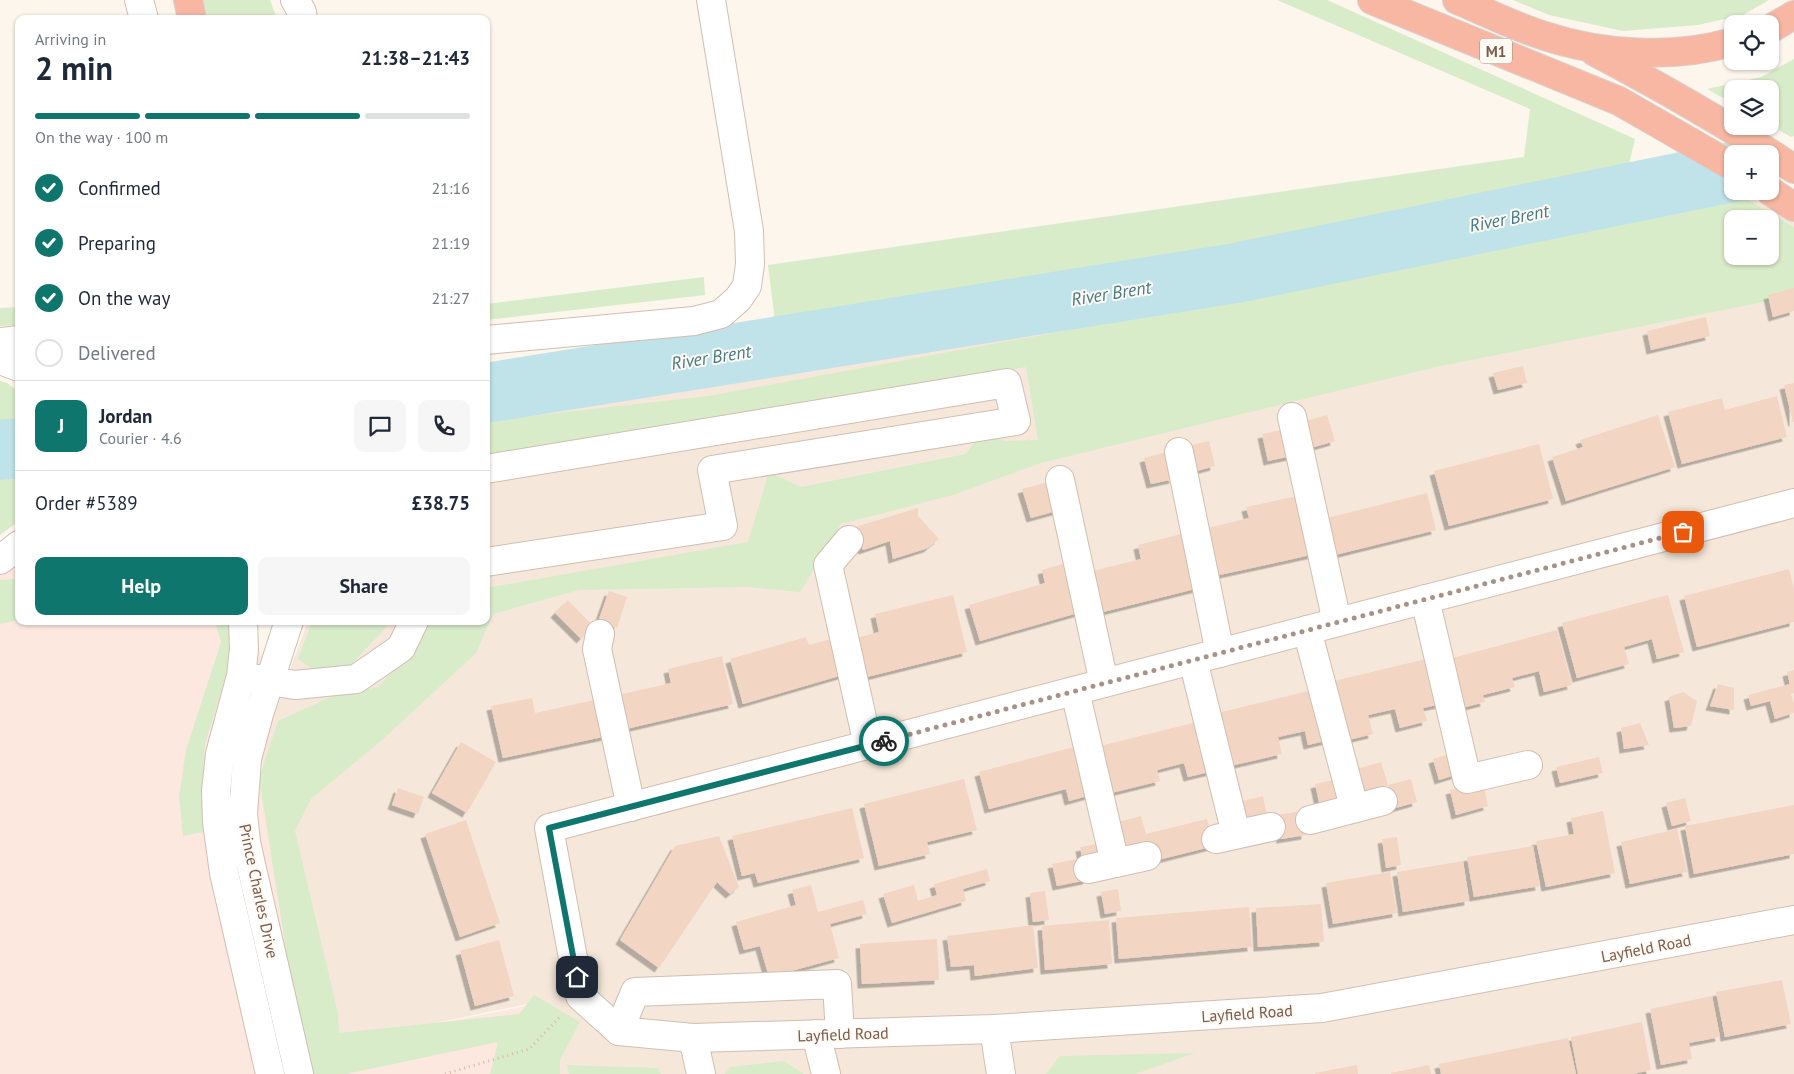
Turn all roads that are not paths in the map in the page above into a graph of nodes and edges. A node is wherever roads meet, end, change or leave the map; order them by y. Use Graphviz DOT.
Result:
graph roads {
  1 [pos="139,0"];
  2 [pos="188,0"];
  3 [pos="295,0"];
  4 [pos="711,0"];
  5 [pos="1372,0"];
  6 [pos="1457,0"];
  7 [pos="143,15"];
  8 [pos="191,15"];
  9 [pos="302,15"];
  10 [pos="1794,15"];
  11 [pos="1779,24"];
  12 [pos="1724,43"];
  13 [pos="1584,47"];
  14 [pos="1724,161"];
  15 [pos="1794,169"];
  16 [pos="1779,197"];
  17 [pos="1794,206"];
  18 [pos="490,340"];
  19 [pos="0,342"];
  20 [pos="15,360"];
  21 [pos="1292,417"];
  22 [pos="1179,452"];
  23 [pos="490,468"];
  24 [pos="1060,480"];
  25 [pos="1794,503"];
  26 [pos="849,540"];
  27 [pos="15,549"];
  28 [pos="15,557"];
  29 [pos="490,561"];
  30 [pos="0,563"];
  31 [pos="15,565"];
  32 [pos="1425,599"];
  33 [pos="1337,622"];
  34 [pos="243,625"];
  35 [pos="288,625"];
  36 [pos="412,625"];
  37 [pos="1307,630"];
  38 [pos="600,634"];
  39 [pos="1220,653"];
  40 [pos="1193,660"];
  41 [pos="241,676"];
  42 [pos="270,680"];
  43 [pos="1104,683"];
  44 [pos="1075,691"];
  45 [pos="868,745"];
  46 [pos="1528,765"];
  47 [pos="1383,801"];
  48 [pos="631,807"];
  49 [pos="1354,807"];
  50 [pos="1310,820"];
  51 [pos="1271,827"];
  52 [pos="1147,856"];
  53 [pos="1116,863"];
  54 [pos="1088,869"];
  55 [pos="1794,920"];
  56 [pos="994,1029"];
  57 [pos="619,1031"];
  58 [pos="828,1034"];
  59 [pos="693,1038"];
  60 [pos="270,1074"];
  61 [pos="300,1074"];
  62 [pos="701,1074"];
  63 [pos="826,1074"];
  64 [pos="1001,1074"];
  1 -- 7 [label="street"];
  2 -- 8 [label="highway"];
  3 -- 9 [label="street"];
  4 -- 18 [label="street"];
  5 -- 14 [label="highway, M1"];
  6 -- 13 [label="highway"];
  10 -- 11 [label="highway"];
  12 -- 13 [label="highway"];
  13 -- 15 [label="highway"];
  16 -- 17 [label="highway"];
  19 -- 20 [label="street"];
  21 -- 33 [label="street"];
  22 -- 39 [label="street"];
  23 -- 29 [label="street"];
  24 -- 43 [label="street"];
  25 -- 32 [label="street"];
  26 -- 45 [label="street"];
  27 -- 30 [label="street"];
  28 -- 30 [label="street"];
  30 -- 31 [label="street"];
  32 -- 33 [label="street"];
  32 -- 46 [label="street"];
  33 -- 37 [label="street"];
  34 -- 41 [label="street, Prince Charles Drive"];
  35 -- 42 [label="street, Prince Charles Drive"];
  36 -- 42 [label="street"];
  37 -- 39 [label="street"];
  37 -- 49 [label="street"];
  38 -- 48 [label="street"];
  39 -- 40 [label="street"];
  40 -- 43 [label="street"];
  40 -- 51 [label="street"];
  41 -- 42 [label="street"];
  41 -- 60 [label="street, Prince Charles Drive"];
  42 -- 61 [label="street, Prince Charles Drive"];
  43 -- 44 [label="street"];
  44 -- 45 [label="street"];
  44 -- 53 [label="street"];
  45 -- 48 [label="street"];
  47 -- 49 [label="street"];
  48 -- 57 [label="street"];
  49 -- 50 [label="street"];
  52 -- 53 [label="street"];
  53 -- 54 [label="street"];
  55 -- 56 [label="street, Layfield Road"];
  56 -- 58 [label="street, Layfield Road"];
  56 -- 64 [label="street"];
  57 -- 58 [label="street"];
  57 -- 59 [label="street, Layfield Road"];
  58 -- 59 [label="street, Layfield Road"];
  58 -- 63 [label="street"];
  59 -- 62 [label="street"];
}
